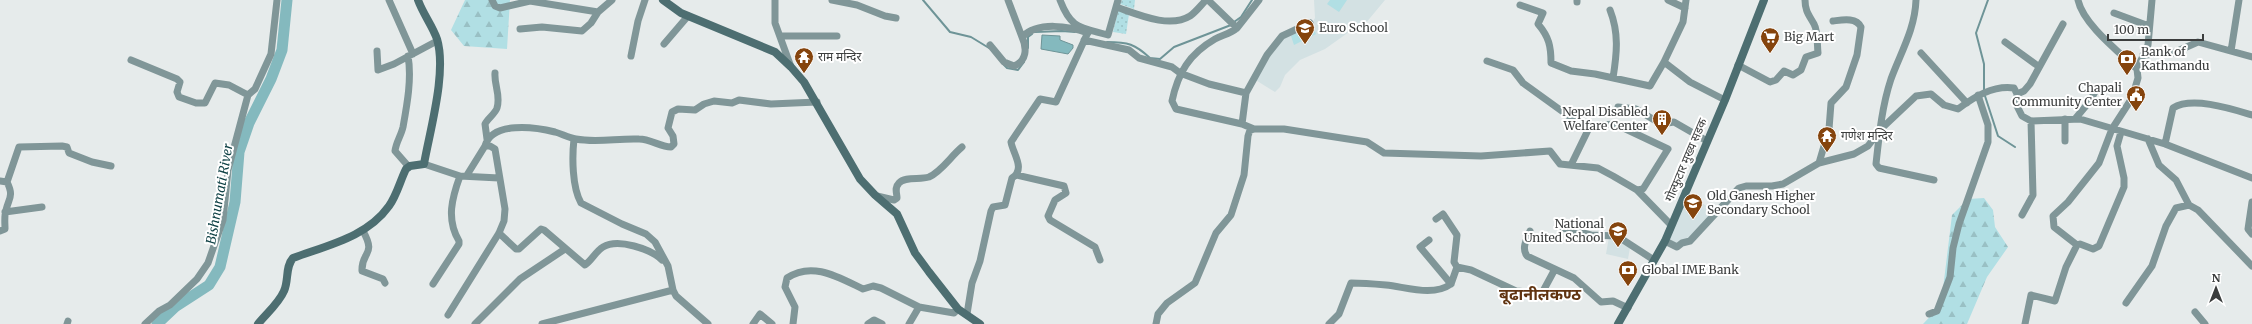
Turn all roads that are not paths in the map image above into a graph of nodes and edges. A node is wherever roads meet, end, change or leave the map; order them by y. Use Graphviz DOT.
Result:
graph roads {
  1 [pos="278,0"];
  2 [pos="389,0"];
  3 [pos="418,0"];
  4 [pos="492,0"];
  5 [pos="612,0"];
  6 [pos="646,0"];
  7 [pos="663,0"];
  8 [pos="775,0"];
  9 [pos="832,0"];
  10 [pos="1008,0"];
  11 [pos="1060,0"];
  12 [pos="1207,0"];
  13 [pos="1259,0"];
  14 [pos="1668,0"];
  15 [pos="1686,0"];
  16 [pos="1764,0"];
  17 [pos="1805,0"];
  18 [pos="1916,0"];
  19 [pos="2078,0"];
  20 [pos="2152,0"];
  21 [pos="2239,0"];
  22 [pos="842,1"];
  23 [pos="1117,4"];
  24 [pos="1520,5"];
  25 [pos="1685,8"];
  26 [pos="1610,10"];
  27 [pos="598,12"];
  28 [pos="2114,13"];
  29 [pos="688,16"];
  30 [pos="896,18"];
  31 [pos="1833,21"];
  32 [pos="1310,23"];
  33 [pos="2063,24"];
  34 [pos="1235,26"];
  35 [pos="2149,26"];
  36 [pos="520,29"];
  37 [pos="1087,34"];
  38 [pos="780,36"];
  39 [pos="837,36"];
  40 [pos="1022,37"];
  41 [pos="437,41"];
  42 [pos="2005,42"];
  43 [pos="664,44"];
  44 [pos="990,45"];
  45 [pos="377,51"];
  46 [pos="2231,51"];
  47 [pos="1921,53"];
  48 [pos="410,55"];
  49 [pos="2143,55"];
  50 [pos="631,56"];
  51 [pos="2252,57"];
  52 [pos="130,60"];
  53 [pos="1486,61"];
  54 [pos="1664,62"];
  55 [pos="1738,65"];
  56 [pos="2038,66"];
  57 [pos="791,67"];
  58 [pos="2136,69"];
  59 [pos="495,73"];
  60 [pos="1180,73"];
  61 [pos="1613,78"];
  62 [pos="2097,88"];
  63 [pos="1246,93"];
  64 [pos="2017,94"];
  65 [pos="248,95"];
  66 [pos="1978,95"];
  67 [pos="1725,100"];
  68 [pos="816,102"];
  69 [pos="1967,103"];
  70 [pos="1618,107"];
  71 [pos="2252,115"];
  72 [pos="2065,119"];
  73 [pos="2075,119"];
  74 [pos="2031,121"];
  75 [pos="1242,124"];
  76 [pos="1590,126"];
  77 [pos="1254,129"];
  78 [pos="2112,129"];
  79 [pos="1880,130"];
  80 [pos="2122,132"];
  81 [pos="487,139"];
  82 [pos="574,139"];
  83 [pos="2148,139"];
  84 [pos="1707,141"];
  85 [pos="2065,141"];
  86 [pos="2165,144"];
  87 [pos="485,146"];
  88 [pos="962,147"];
  89 [pos="1819,163"];
  90 [pos="424,164"];
  91 [pos="1571,165"];
  92 [pos="111,166"];
  93 [pos="409,167"];
  94 [pos="464,175"];
  95 [pos="1016,175"];
  96 [pos="499,178"];
  97 [pos="2252,178"];
  98 [pos="1934,180"];
  99 [pos="4,182"];
  100 [pos="1637,190"];
  101 [pos="875,195"];
  102 [pos="2252,202"];
  103 [pos="2189,205"];
  104 [pos="42,208"];
  105 [pos="6,212"];
  106 [pos="2022,215"];
  107 [pos="1436,219"];
  108 [pos="1671,225"];
  109 [pos="1563,228"];
  110 [pos="363,230"];
  111 [pos="0,231"];
  112 [pos="1530,231"];
  113 [pos="499,233"];
  114 [pos="2252,234"];
  115 [pos="1429,240"];
  116 [pos="1665,241"];
  117 [pos="2077,245"];
  118 [pos="565,248"];
  119 [pos="1100,260"];
  120 [pos="1654,260"];
  121 [pos="668,266"];
  122 [pos="1457,266"];
  123 [pos="2252,266"];
  124 [pos="1555,269"];
  125 [pos="385,282"];
  126 [pos="433,284"];
  127 [pos="1451,284"];
  128 [pos="673,290"];
  129 [pos="2126,303"];
  130 [pos="919,308"];
  131 [pos="1628,308"];
  132 [pos="958,309"];
  133 [pos="2195,312"];
  134 [pos="967,314"];
  135 [pos="1929,314"];
  136 [pos="448,315"];
  137 [pos="145,324"];
  138 [pos="258,324"];
  139 [pos="475,324"];
  140 [pos="542,324"];
  141 [pos="708,324"];
  142 [pos="753,324"];
  143 [pos="772,324"];
  144 [pos="793,324"];
  145 [pos="868,324"];
  146 [pos="882,324"];
  147 [pos="909,324"];
  148 [pos="980,324"];
  149 [pos="1156,324"];
  150 [pos="1330,324"];
  151 [pos="1618,324"];
  152 [pos="2025,324"];
  153 [pos="2205,324"];
  1 -- 65 [label="street"];
  2 -- 48 [label="street"];
  3 -- 41 [label="street"];
  4 -- 27 [label="street"];
  5 -- 27 [label="street"];
  6 -- 50 [label="street"];
  7 -- 29 [label="street"];
  8 -- 38 [label="street"];
  9 -- 22 [label="street"];
  10 -- 40 [label="street"];
  11 -- 37 [label="street"];
  12 -- 23 [label="street"];
  12 -- 34 [label="street"];
  13 -- 34 [label="street"];
  14 -- 25 [label="street"];
  15 -- 25 [label="street"];
  16 -- 55 [label="street, गोल्फुटार मुख्य सडक"];
  17 -- 55 [label="street"];
  18 -- 79 [label="street"];
  19 -- 58 [label="street"];
  20 -- 35 [label="street"];
  21 -- 46 [label="street"];
  22 -- 30 [label="street"];
  23 -- 37 [label="street"];
  24 -- 61 [label="street"];
  25 -- 54 [label="street"];
  26 -- 61 [label="street"];
  27 -- 36 [label="street"];
  28 -- 35 [label="street"];
  29 -- 43 [label="street"];
  29 -- 57 [label="street"];
  31 -- 89 [label="street"];
  32 -- 63 [label="street"];
  33 -- 56 [label="street"];
  34 -- 60 [label="street"];
  35 -- 49 [label="street"];
  37 -- 40 [label="street"];
  37 -- 60 [label="street"];
  37 -- 95 [label="street"];
  38 -- 39 [label="street"];
  38 -- 57 [label="street"];
  40 -- 44 [label="street"];
  41 -- 48 [label="street"];
  41 -- 90 [label="street"];
  42 -- 56 [label="street"];
  45 -- 48 [label="street"];
  46 -- 49 [label="street"];
  46 -- 51 [label="street"];
  47 -- 69 [label="street"];
  48 -- 93 [label="street"];
  49 -- 58 [label="street"];
  52 -- 65 [label="street"];
  53 -- 76 [label="street"];
  54 -- 61 [label="street"];
  54 -- 67 [label="street"];
  55 -- 67 [label="street, गोल्फुटार मुख्य सडक"];
  56 -- 64 [label="street"];
  57 -- 68 [label="street"];
  58 -- 78 [label="street"];
  59 -- 81 [label="street"];
  60 -- 63 [label="street"];
  60 -- 75 [label="street"];
  62 -- 73 [label="street"];
  63 -- 75 [label="street"];
  64 -- 66 [label="street"];
  64 -- 74 [label="street"];
  65 -- 137 [label="street"];
  66 -- 69 [label="street"];
  66 -- 135 [label="street"];
  67 -- 84 [label="street, गोल्फुटार मुख्य सडक"];
  68 -- 82 [label="street"];
  68 -- 101 [label="street"];
  69 -- 79 [label="street"];
  70 -- 84 [label="street"];
  71 -- 86 [label="street"];
  72 -- 73 [label="street"];
  72 -- 74 [label="street"];
  72 -- 85 [label="street"];
  73 -- 78 [label="street"];
  74 -- 106 [label="street"];
  75 -- 77 [label="street"];
  76 -- 91 [label="street"];
  76 -- 100 [label="street"];
  77 -- 91 [label="street"];
  77 -- 149 [label="street"];
  78 -- 80 [label="street"];
  78 -- 117 [label="street"];
  79 -- 89 [label="street"];
  79 -- 98 [label="street"];
  80 -- 83 [label="street"];
  80 -- 117 [label="street"];
  81 -- 82 [label="street"];
  81 -- 87 [label="street"];
  82 -- 121 [label="street"];
  83 -- 86 [label="street"];
  83 -- 103 [label="street"];
  84 -- 108 [label="street, गोल्फुटार मुख्य सडक"];
  86 -- 97 [label="street"];
  87 -- 94 [label="street"];
  87 -- 96 [label="street"];
  88 -- 101 [label="street"];
  89 -- 116 [label="street"];
  90 -- 93 [label="street"];
  90 -- 94 [label="street"];
  91 -- 100 [label="street"];
  92 -- 99 [label="street"];
  93 -- 110 [label="street"];
  94 -- 96 [label="street"];
  94 -- 126 [label="street"];
  95 -- 119 [label="street"];
  95 -- 134 [label="street"];
  96 -- 113 [label="street"];
  99 -- 105 [label="street"];
  100 -- 108 [label="street"];
  101 -- 132 [label="street"];
  102 -- 114 [label="street"];
  103 -- 123 [label="street"];
  103 -- 129 [label="street"];
  104 -- 105 [label="street"];
  105 -- 111 [label="street"];
  107 -- 122 [label="street"];
  108 -- 116 [label="street, गोल्फुटार मुख्य सडक"];
  109 -- 120 [label="street"];
  110 -- 125 [label="street"];
  110 -- 138 [label="street"];
  112 -- 124 [label="street"];
  113 -- 118 [label="street"];
  113 -- 136 [label="street"];
  115 -- 127 [label="street"];
  116 -- 120 [label="street, गोल्फुटार मुख्य सडक"];
  117 -- 152 [label="street"];
  118 -- 121 [label="street"];
  118 -- 139 [label="street"];
  120 -- 131 [label="street, गोल्फुटार मुख्य सडक"];
  121 -- 128 [label="street"];
  122 -- 124 [label="street"];
  122 -- 127 [label="street"];
  124 -- 131 [label="street"];
  127 -- 150 [label="street"];
  128 -- 140 [label="street"];
  128 -- 141 [label="street"];
  130 -- 132 [label="street"];
  130 -- 144 [label="street"];
  130 -- 147 [label="street"];
  131 -- 151 [label="street, गोल्फुटार मुख्य सडक"];
  132 -- 134 [label="street"];
  133 -- 153 [label="street"];
  134 -- 148 [label="street"];
  142 -- 143 [label="street"];
  145 -- 146 [label="street"];
}
